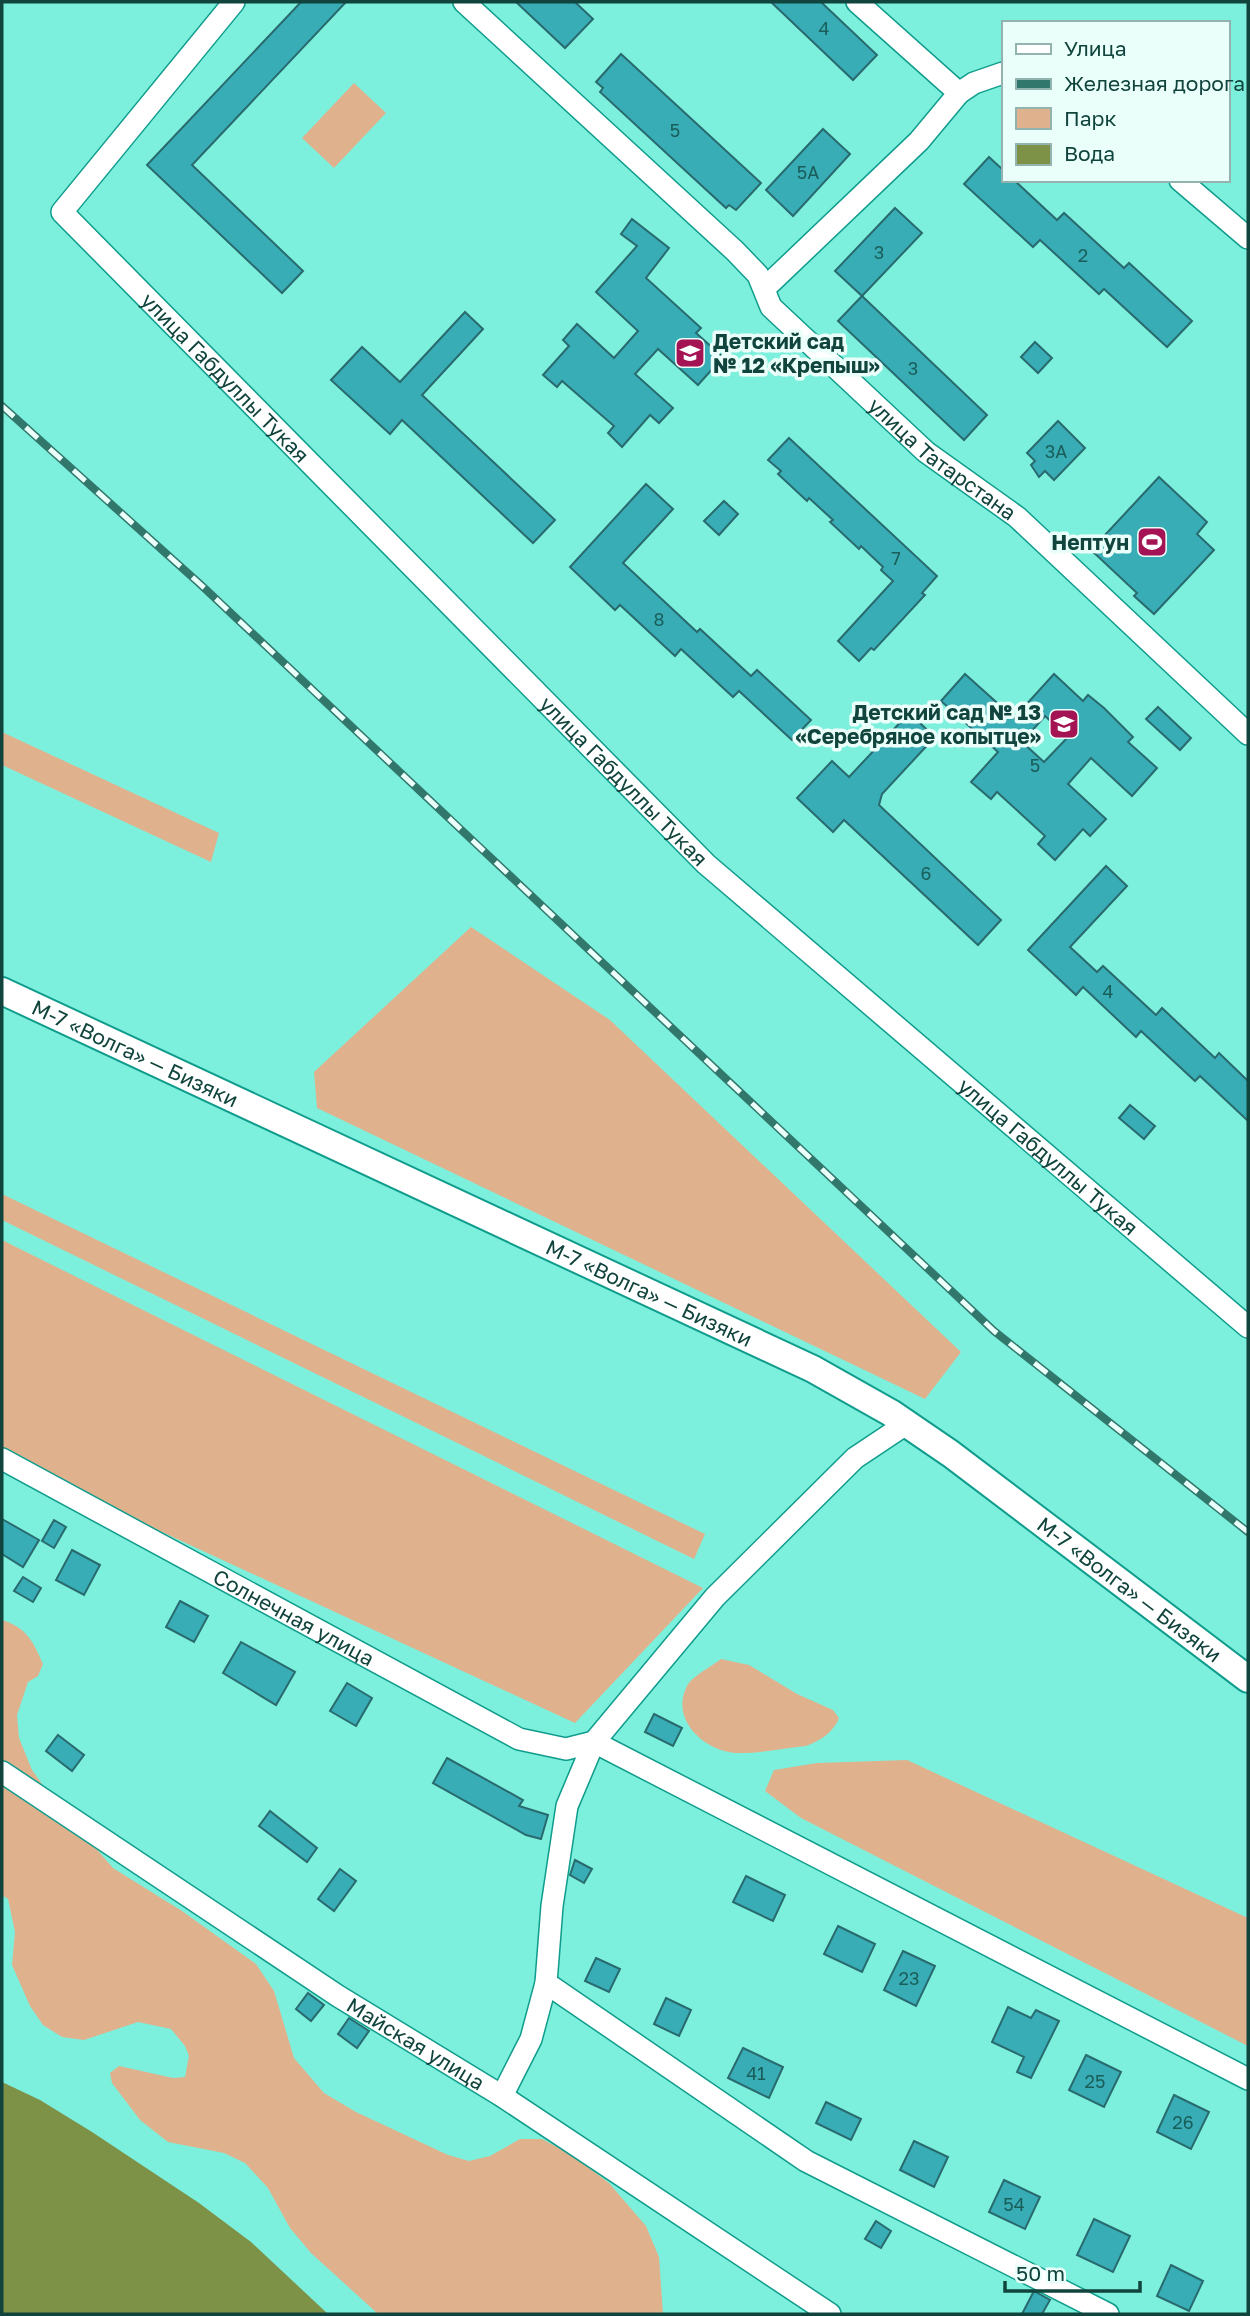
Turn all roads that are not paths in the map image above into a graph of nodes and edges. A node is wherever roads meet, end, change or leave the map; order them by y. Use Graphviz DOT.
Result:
graph roads {
  1 [pos="234,2"];
  2 [pos="464,2"];
  3 [pos="857,2"];
  4 [pos="1002,73"];
  5 [pos="959,93"];
  6 [pos="1182,182"];
  7 [pos="1248,238"];
  8 [pos="765,288"];
  9 [pos="1248,734"];
  10 [pos="2,991"];
  11 [pos="1248,1327"];
  12 [pos="906,1423"];
  13 [pos="2,1459"];
  14 [pos="1248,1679"];
  15 [pos="594,1742"];
  16 [pos="2,1772"];
  17 [pos="546,1983"];
  18 [pos="1248,2079"];
  19 [pos="502,2096"];
  20 [pos="830,2314"];
  21 [pos="1108,2314"];
  1 -- 11 [label="street, улица Габдуллы Тукая"];
  2 -- 8 [label="street, улица Татарстана"];
  3 -- 5 [label="street"];
  4 -- 5 [label="street"];
  5 -- 8 [label="street"];
  6 -- 7 [label="street"];
  8 -- 9 [label="street, улица Татарстана"];
  10 -- 12 [label="main road, М-7 «Волга» — Бизяки"];
  12 -- 14 [label="main road, М-7 «Волга» — Бизяки"];
  12 -- 15 [label="street"];
  13 -- 15 [label="street, Солнечная улица"];
  15 -- 17 [label="street"];
  15 -- 18 [label="street"];
  16 -- 19 [label="street, Майская улица"];
  17 -- 19 [label="street"];
  17 -- 21 [label="street"];
  19 -- 20 [label="street, Майская улица"];
}
